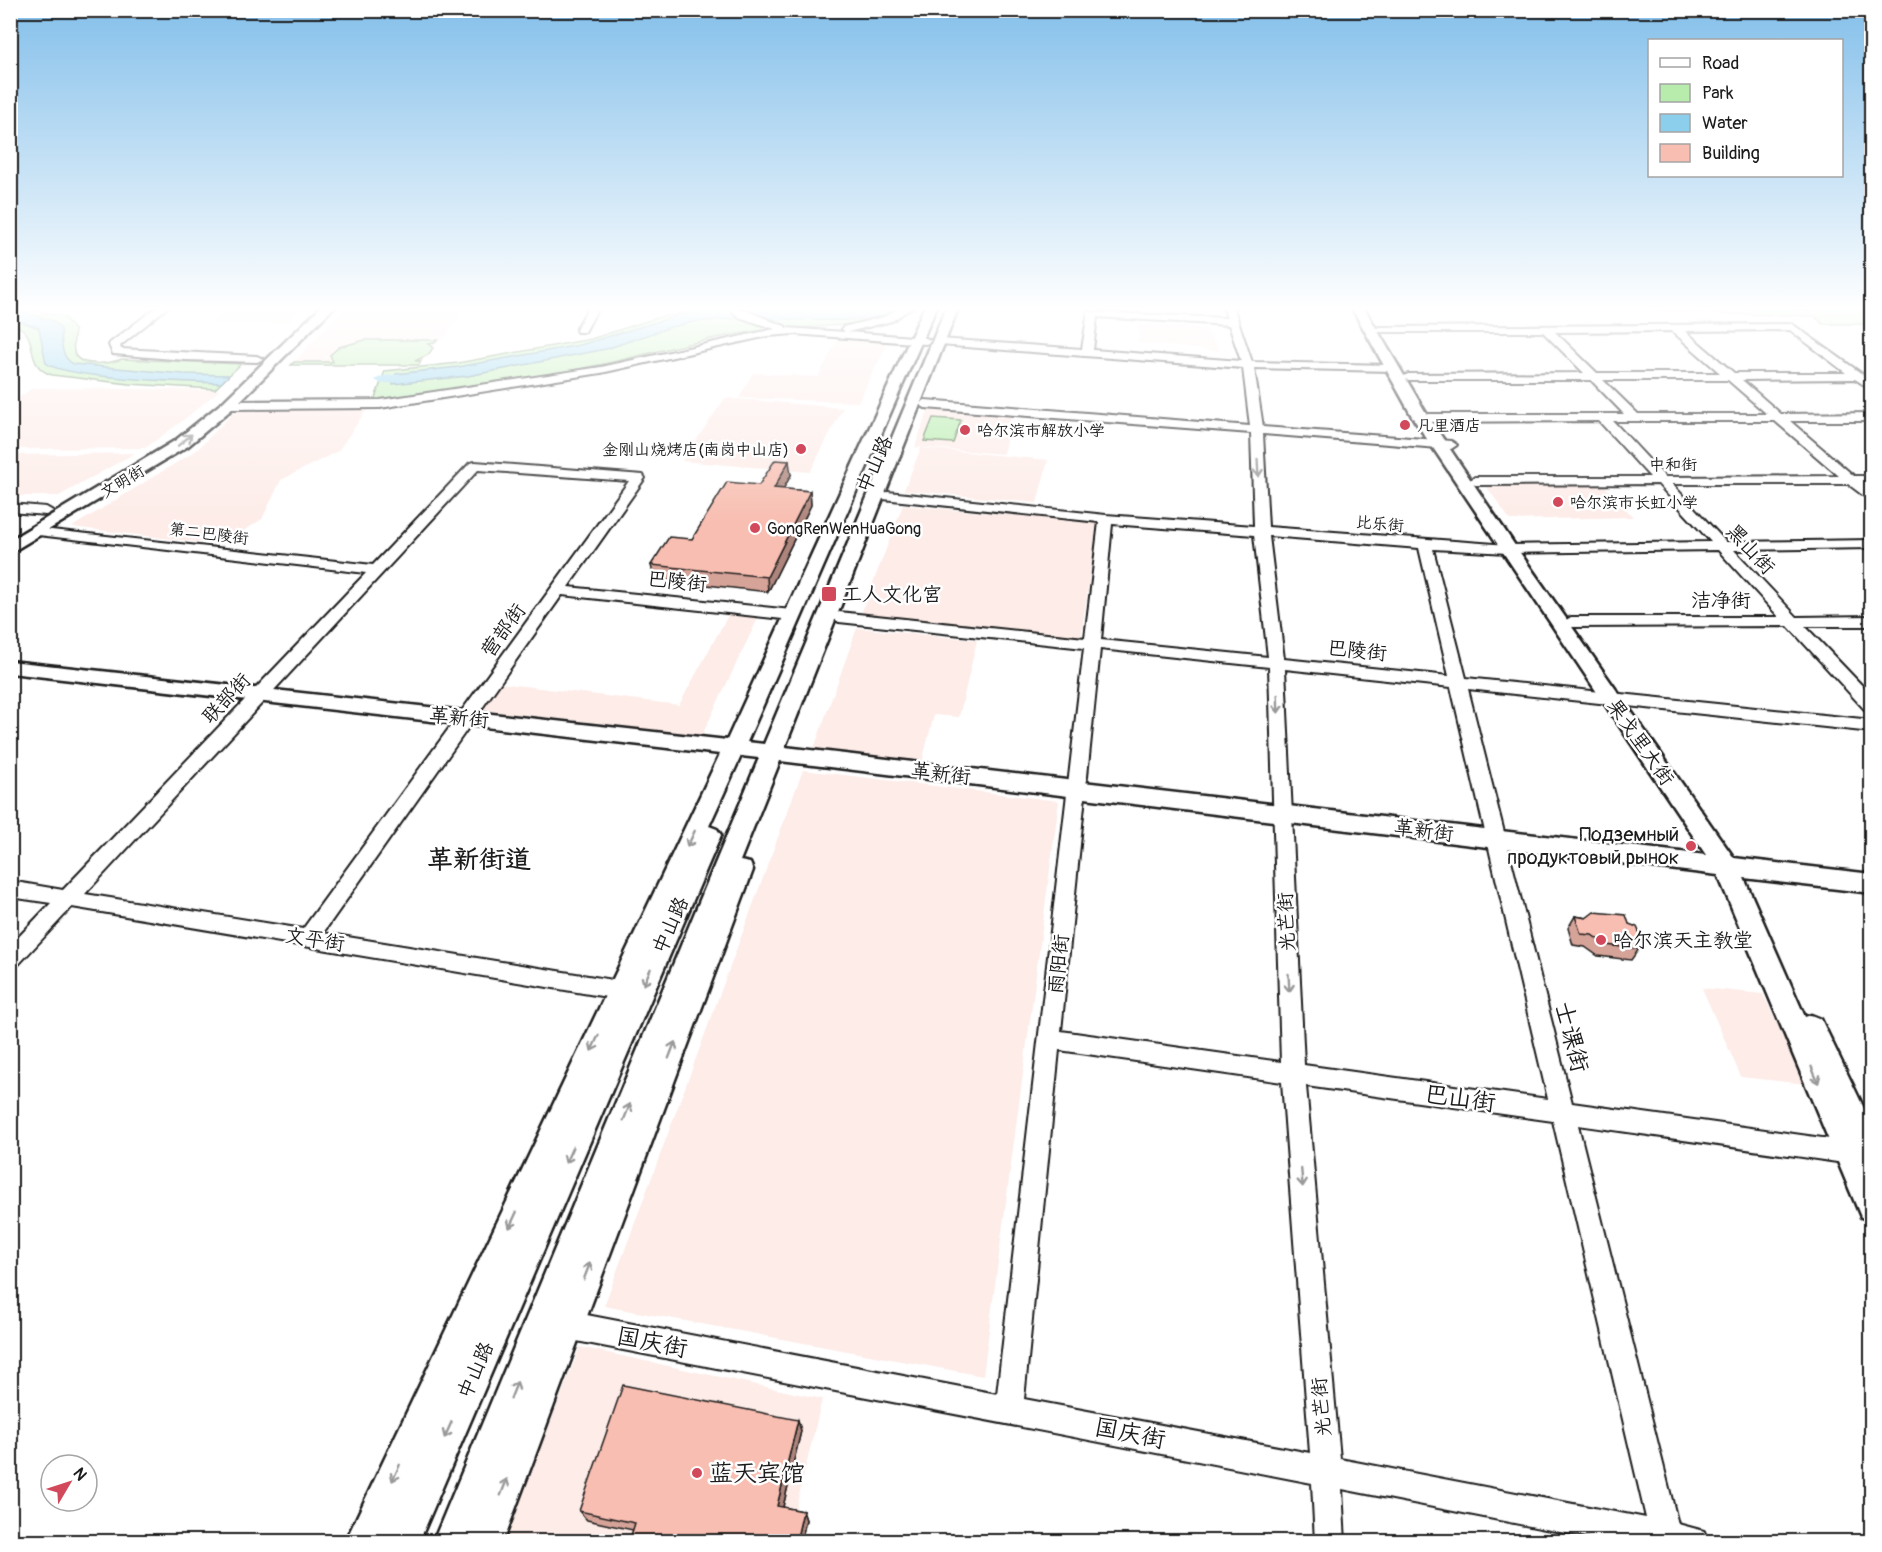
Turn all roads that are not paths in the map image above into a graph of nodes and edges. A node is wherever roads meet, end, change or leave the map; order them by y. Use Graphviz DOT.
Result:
graph roads {
  1 [pos="236,378"];
  2 [pos="249,378"];
  3 [pos="546,378"];
  4 [pos="914,378"];
  5 [pos="918,378"];
  6 [pos="929,378"];
  7 [pos="1250,378"];
  8 [pos="1403,378"];
  9 [pos="1594,378"];
  10 [pos="1733,378"];
  11 [pos="926,404"];
  12 [pos="228,405"];
  13 [pos="1634,417"];
  14 [pos="1777,417"];
  15 [pos="1872,417"];
  16 [pos="1428,418"];
  17 [pos="1603,418"];
  18 [pos="1257,431"];
  19 [pos="1445,445"];
  20 [pos="475,466"];
  21 [pos="1851,480"];
  22 [pos="1872,480"];
  23 [pos="1475,481"];
  24 [pos="1661,481"];
  25 [pos="888,496"];
  26 [pos="1872,498"];
  27 [pos="10,508"];
  28 [pos="46,511"];
  29 [pos="1106,519"];
  30 [pos="38,531"];
  31 [pos="1261,531"];
  32 [pos="10,533"];
  33 [pos="1425,544"];
  34 [pos="1720,544"];
  35 [pos="1872,544"];
  36 [pos="10,548"];
  37 [pos="1514,548"];
  38 [pos="376,570"];
  39 [pos="558,590"];
  40 [pos="792,615"];
  41 [pos="839,617"];
  42 [pos="1792,621"];
  43 [pos="1872,621"];
  44 [pos="1571,622"];
  45 [pos="1093,644"];
  46 [pos="1277,663"];
  47 [pos="10,667"];
  48 [pos="1458,682"];
  49 [pos="258,694"];
  50 [pos="1617,699"];
  51 [pos="1872,707"];
  52 [pos="466,718"];
  53 [pos="1872,726"];
  54 [pos="759,751"];
  55 [pos="1077,789"];
  56 [pos="1281,813"];
  57 [pos="1496,839"];
  58 [pos="1733,868"];
  59 [pos="1872,884"];
  60 [pos="10,889"];
  61 [pos="70,899"];
  62 [pos="308,938"];
  63 [pos="10,960"];
  64 [pos="620,990"];
  65 [pos="1049,1039"];
  66 [pos="1293,1074"];
  67 [pos="1562,1112"];
  68 [pos="1865,1156"];
  69 [pos="1872,1206"];
  70 [pos="566,1325"];
  71 [pos="1009,1410"];
  72 [pos="1326,1471"];
  73 [pos="1666,1539"];
  74 [pos="364,1542"];
  75 [pos="399,1542"];
  76 [pos="452,1542"];
  77 [pos="484,1542"];
  78 [pos="1330,1542"];
  79 [pos="1693,1542"];
  1 -- 28 [label="main road, 文明街"];
  2 -- 12 [label="main road, 文明街"];
  3 -- 12 [label="street"];
  4 -- 40 [label="main road"];
  5 -- 54 [label="main road, 中山路"];
  6 -- 11 [label="main road"];
  7 -- 18 [label="street, 光芒街"];
  8 -- 16 [label="main road, 果戈里大街"];
  9 -- 13 [label="street"];
  10 -- 14 [label="street"];
  11 -- 18 [label="street"];
  11 -- 25 [label="main road"];
  30 -- 12 [label="main road, 文明街, one-way"];
  13 -- 14 [label="street"];
  13 -- 17 [label="street"];
  14 -- 15 [label="street"];
  14 -- 21 [label="street"];
  16 -- 17 [label="street"];
  16 -- 19 [label="main road, 果戈里大街"];
  17 -- 24 [label="street, 黑山街"];
  18 -- 19 [label="street"];
  18 -- 31 [label="street, 光芒街, one-way"];
  19 -- 23 [label="main road, 果戈里大街"];
  19 -- 37 [label="main road, 果戈里大街"];
  20 -- 38 [label="street, 联部街"];
  20 -- 39 [label="street, 营部街"];
  21 -- 22 [label="street, 中和街"];
  21 -- 24 [label="street, 中和街"];
  21 -- 26 [label="street"];
  23 -- 24 [label="street, 中和街"];
  23 -- 37 [label="main road, 果戈里大街"];
  24 -- 34 [label="street, 黑山街"];
  25 -- 29 [label="street, 比乐街"];
  25 -- 41 [label="main road"];
  27 -- 28 [label="street"];
  28 -- 32 [label="main road, 文明街"];
  29 -- 31 [label="street, 比乐街"];
  29 -- 45 [label="street, 雨阳街"];
  30 -- 36 [label="main road, 文明街"];
  30 -- 38 [label="street, 第二巴陵街"];
  31 -- 33 [label="street, 比乐街"];
  31 -- 46 [label="street, 光芒街"];
  33 -- 37 [label="street, 比乐街"];
  33 -- 48 [label="street, 士课街"];
  34 -- 35 [label="street, 比乐街"];
  34 -- 37 [label="street, 比乐街"];
  34 -- 42 [label="street, 黑山街"];
  37 -- 44 [label="main road, 果戈里大街"];
  37 -- 50 [label="main road, 果戈里大街"];
  38 -- 49 [label="street, 联部街"];
  39 -- 40 [label="street, 巴陵街"];
  39 -- 52 [label="street, 营部街"];
  40 -- 54 [label="main road"];
  41 -- 45 [label="street, 巴陵街"];
  41 -- 54 [label="main road"];
  42 -- 43 [label="street, 洁净街"];
  42 -- 44 [label="street, 洁净街"];
  42 -- 51 [label="street, 黑山街"];
  44 -- 50 [label="main road, 果戈里大街"];
  45 -- 46 [label="street, 巴陵街"];
  45 -- 55 [label="street, 雨阳街"];
  46 -- 48 [label="street, 巴陵街"];
  46 -- 56 [label="street, 光芒街, one-way"];
  47 -- 49 [label="main road, 革新街"];
  48 -- 50 [label="street, 巴陵街"];
  48 -- 57 [label="street, 士课街"];
  49 -- 52 [label="main road, 革新街"];
  49 -- 61 [label="street, 联部街"];
  50 -- 53 [label="street, 巴陵街"];
  50 -- 58 [label="main road, 果戈里大街"];
  52 -- 54 [label="main road, 革新街"];
  52 -- 62 [label="street, 营部街"];
  54 -- 55 [label="main road, 革新街"];
  54 -- 64 [label="main road, one-way"];
  70 -- 54 [label="main road, one-way"];
  54 -- 75 [label="main road, 中山路, one-way"];
  76 -- 54 [label="main road, 中山路, one-way"];
  55 -- 56 [label="main road, 革新街"];
  55 -- 65 [label="street, 雨阳街"];
  56 -- 57 [label="main road, 革新街"];
  56 -- 66 [label="street, 光芒街, one-way"];
  57 -- 58 [label="main road, 革新街"];
  57 -- 67 [label="street, 士课街"];
  58 -- 59 [label="main road, 革新街"];
  58 -- 68 [label="main road, 果戈里大街"];
  60 -- 61 [label="street, 文平街"];
  61 -- 62 [label="street, 文平街"];
  61 -- 63 [label="street, 联部街"];
  62 -- 64 [label="street, 文平街"];
  64 -- 74 [label="main road, one-way"];
  65 -- 66 [label="street, 巴山街"];
  65 -- 71 [label="street, 雨阳街"];
  66 -- 67 [label="street, 巴山街"];
  66 -- 72 [label="street, 光芒街, one-way"];
  67 -- 68 [label="street, 巴山街"];
  67 -- 73 [label="street, 士课街"];
  68 -- 69 [label="main road, 果戈里大街"];
  70 -- 71 [label="street, 国庆街"];
  77 -- 70 [label="main road, one-way"];
  71 -- 72 [label="street, 国庆街"];
  72 -- 73 [label="street, 国庆街"];
  72 -- 78 [label="street, 光芒街"];
  73 -- 79 [label="street, 国庆街"];
}
